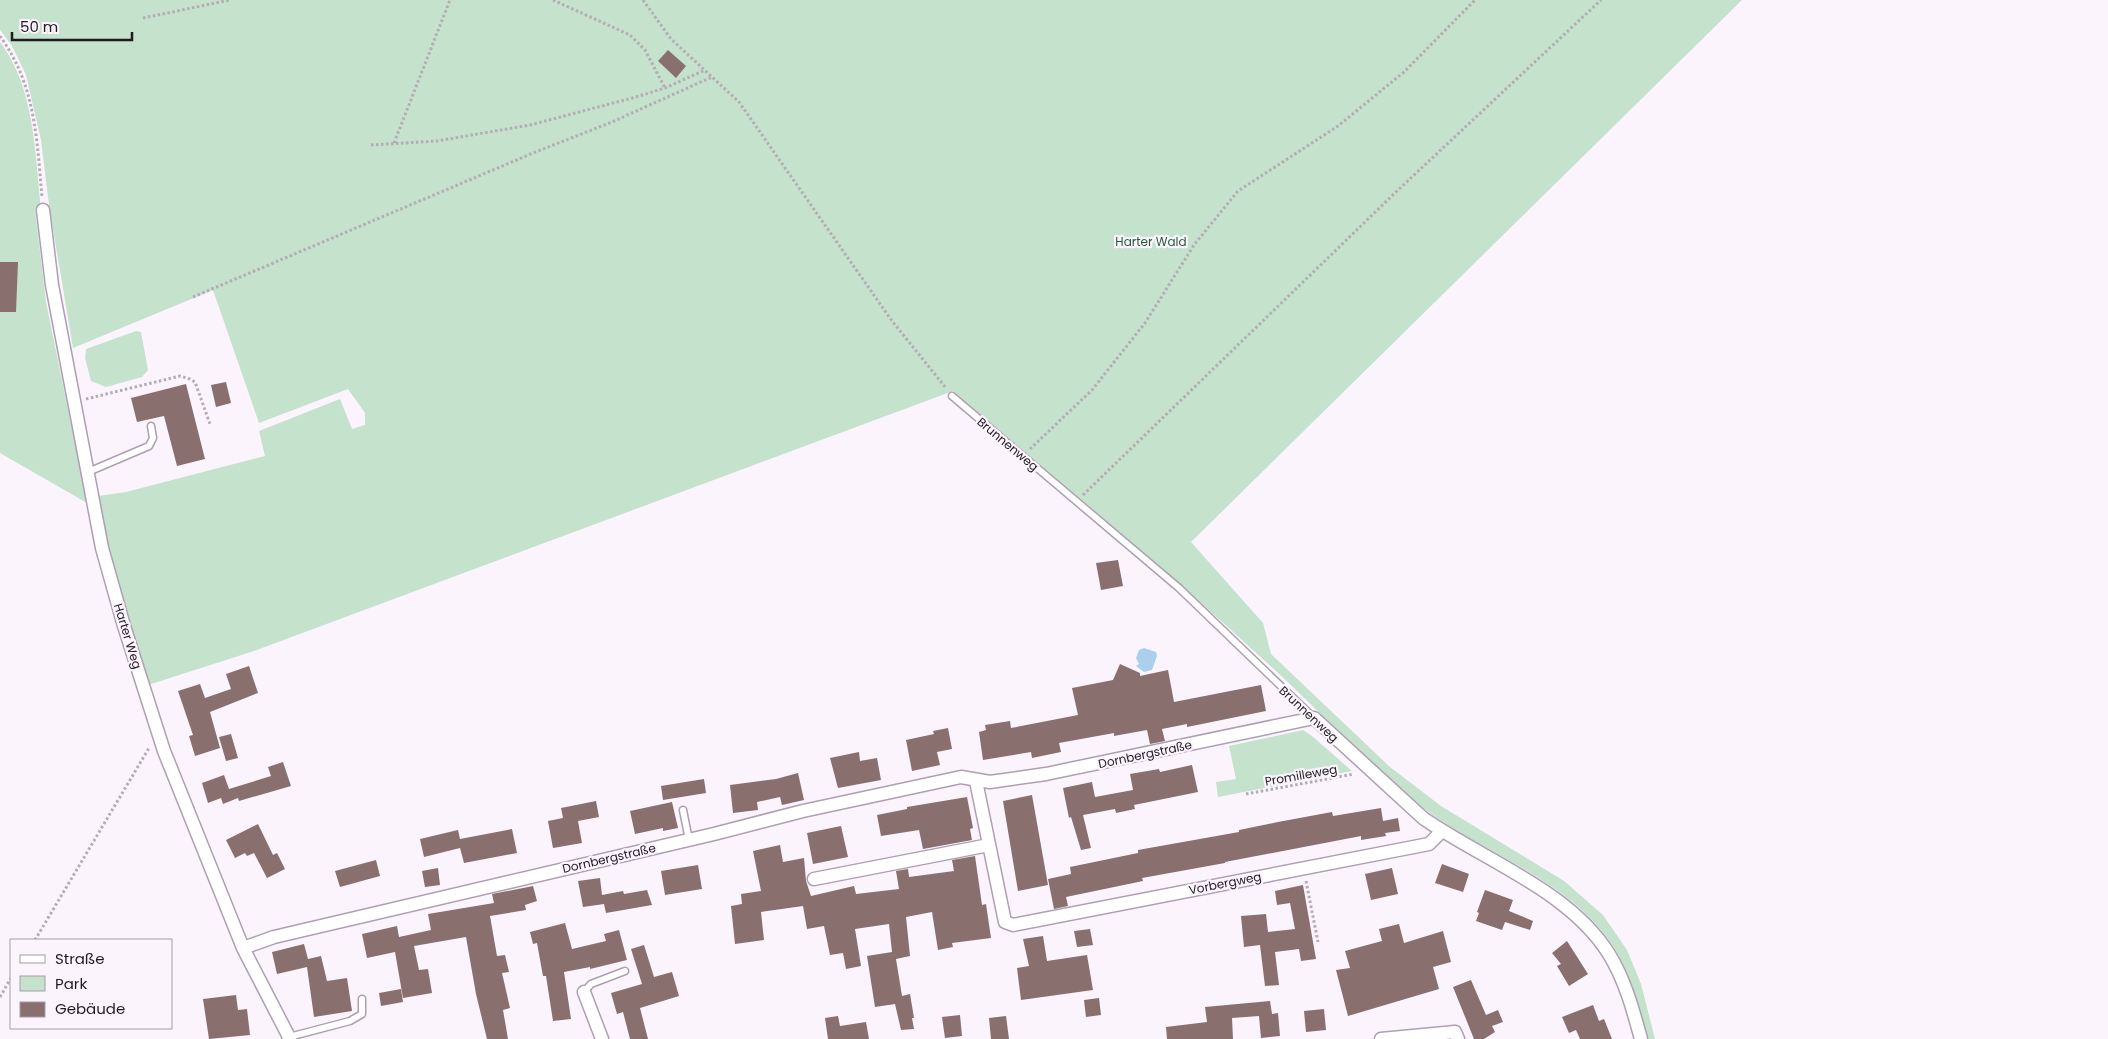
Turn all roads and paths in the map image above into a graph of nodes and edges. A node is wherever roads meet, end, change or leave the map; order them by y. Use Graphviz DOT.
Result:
graph roads {
  1 [pos="230,0"];
  2 [pos="450,0"];
  3 [pos="553,0"];
  4 [pos="642,0"];
  5 [pos="1475,0"];
  6 [pos="1601,0"];
  7 [pos="143,18"];
  8 [pos="0,36"];
  9 [pos="705,70"];
  10 [pos="712,77"];
  11 [pos="665,88"];
  12 [pos="394,143"];
  13 [pos="371,144"];
  14 [pos="44,210"];
  15 [pos="193,297"];
  16 [pos="952,396"];
  17 [pos="75,404"];
  18 [pos="210,424"];
  19 [pos="151,426"];
  20 [pos="1022,456"];
  21 [pos="88,472"];
  22 [pos="1076,501"];
  23 [pos="1314,718"];
  24 [pos="159,736"];
  25 [pos="1358,774"];
  26 [pos="976,781"];
  27 [pos="1246,794"];
  28 [pos="683,810"];
  29 [pos="1442,832"];
  30 [pos="689,840"];
  31 [pos="989,845"];
  32 [pos="1304,868"];
  33 [pos="814,879"];
  34 [pos="35,939"];
  35 [pos="1318,942"];
  36 [pos="243,948"];
  37 [pos="625,971"];
  38 [pos="10,980"];
  39 [pos="584,992"];
  40 [pos="0,997"];
  41 [pos="362,1000"];
  42 [pos="1456,1036"];
  43 [pos="289,1038"];
  44 [pos="602,1039"];
  45 [pos="1381,1039"];
  46 [pos="1641,1039"];
  1 -- 7 [label="path"];
  2 -- 12 [label="path"];
  3 -- 11 [label="path"];
  4 -- 9 [label="path"];
  5 -- 20 [label="path"];
  6 -- 22 [label="path"];
  8 -- 14 [label="path"];
  9 -- 10 [label="path"];
  9 -- 11 [label="path"];
  10 -- 15 [label="path"];
  10 -- 16 [label="path"];
  11 -- 12 [label="path"];
  12 -- 13 [label="path"];
  14 -- 17 [label="street, Harter Weg"];
  16 -- 20 [label="lane, Brunnenweg"];
  17 -- 18 [label="path"];
  17 -- 21 [label="street, Harter Weg"];
  19 -- 21 [label="lane"];
  20 -- 22 [label="lane, Brunnenweg"];
  21 -- 24 [label="street, Harter Weg"];
  22 -- 23 [label="lane, Brunnenweg"];
  23 -- 26 [label="street, Dornbergstraße"];
  23 -- 29 [label="street, Brunnenweg"];
  24 -- 34 [label="path"];
  24 -- 36 [label="street, Harter Weg"];
  25 -- 27 [label="path, Promilleweg"];
  26 -- 30 [label="street, Dornbergstraße"];
  26 -- 31 [label="street"];
  28 -- 30 [label="lane"];
  29 -- 32 [label="street, Vorbergweg"];
  29 -- 46 [label="street, Brunnenweg"];
  30 -- 36 [label="street, Dornbergstraße"];
  31 -- 32 [label="street, Vorbergweg"];
  31 -- 33 [label="street"];
  32 -- 35 [label="path"];
  36 -- 43 [label="street, Harter Weg"];
  37 -- 39 [label="lane"];
  38 -- 40 [label="path"];
  39 -- 44 [label="street"];
  41 -- 43 [label="lane"];
  42 -- 45 [label="street"];
}
